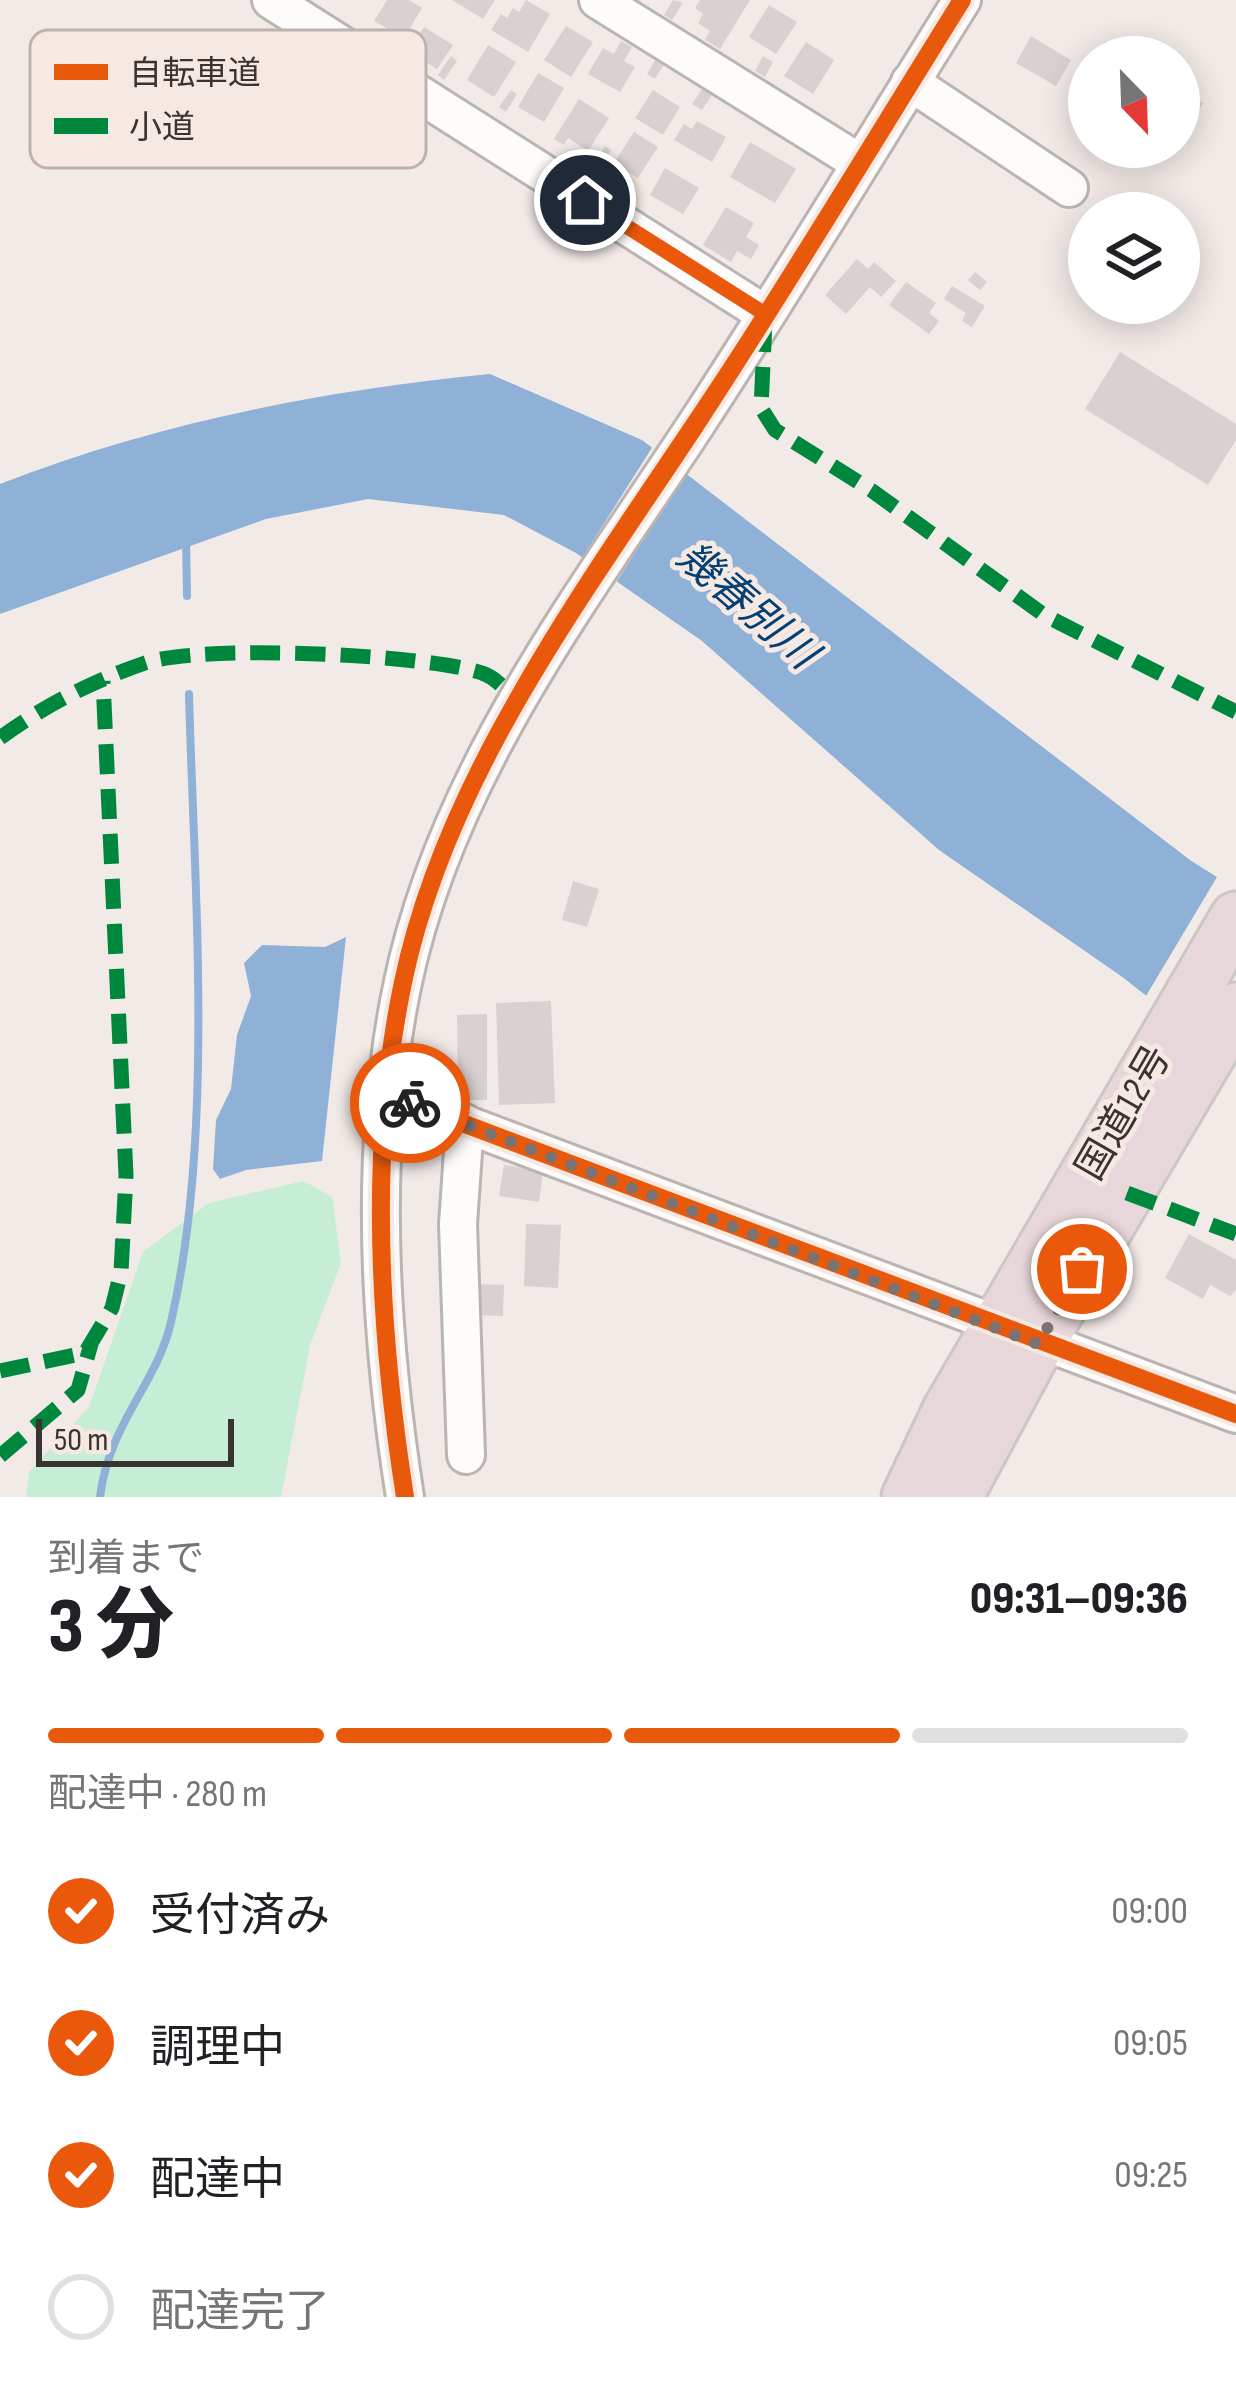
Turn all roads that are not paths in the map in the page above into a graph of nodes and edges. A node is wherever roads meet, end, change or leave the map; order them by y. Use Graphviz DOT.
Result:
graph roads {
  1 [pos="271,0"];
  2 [pos="598,0"];
  3 [pos="962,0"];
  4 [pos="318,30"];
  5 [pos="910,82"];
  6 [pos="426,99"];
  7 [pos="860,163"];
  8 [pos="1070,188"];
  9 [pos="765,314"];
  10 [pos="1236,918"];
  11 [pos="1236,1009"];
  12 [pos="385,1094"];
  13 [pos="465,1124"];
  14 [pos="1138,1129"];
  15 [pos="1017,1336"];
  16 [pos="1236,1414"];
  17 [pos="466,1455"];
  18 [pos="405,1497"];
  19 [pos="908,1497"];
  20 [pos="956,1497"];
  1 -- 4 [label="street"];
  2 -- 7 [label="street"];
  3 -- 5 [label="street"];
  5 -- 7 [label="street"];
  5 -- 8 [label="street"];
  6 -- 9 [label="street"];
  7 -- 9 [label="street"];
  9 -- 12 [label="street"];
  10 -- 14 [label="highway, 国道12号"];
  11 -- 14 [label="highway, 国道12号"];
  12 -- 13 [label="street"];
  12 -- 18 [label="street"];
  13 -- 15 [label="street"];
  13 -- 17 [label="street"];
  14 -- 15 [label="highway, 国道12号"];
  15 -- 16 [label="street"];
  15 -- 19 [label="highway, 国道12号"];
  15 -- 20 [label="highway, 国道12号"];
}
